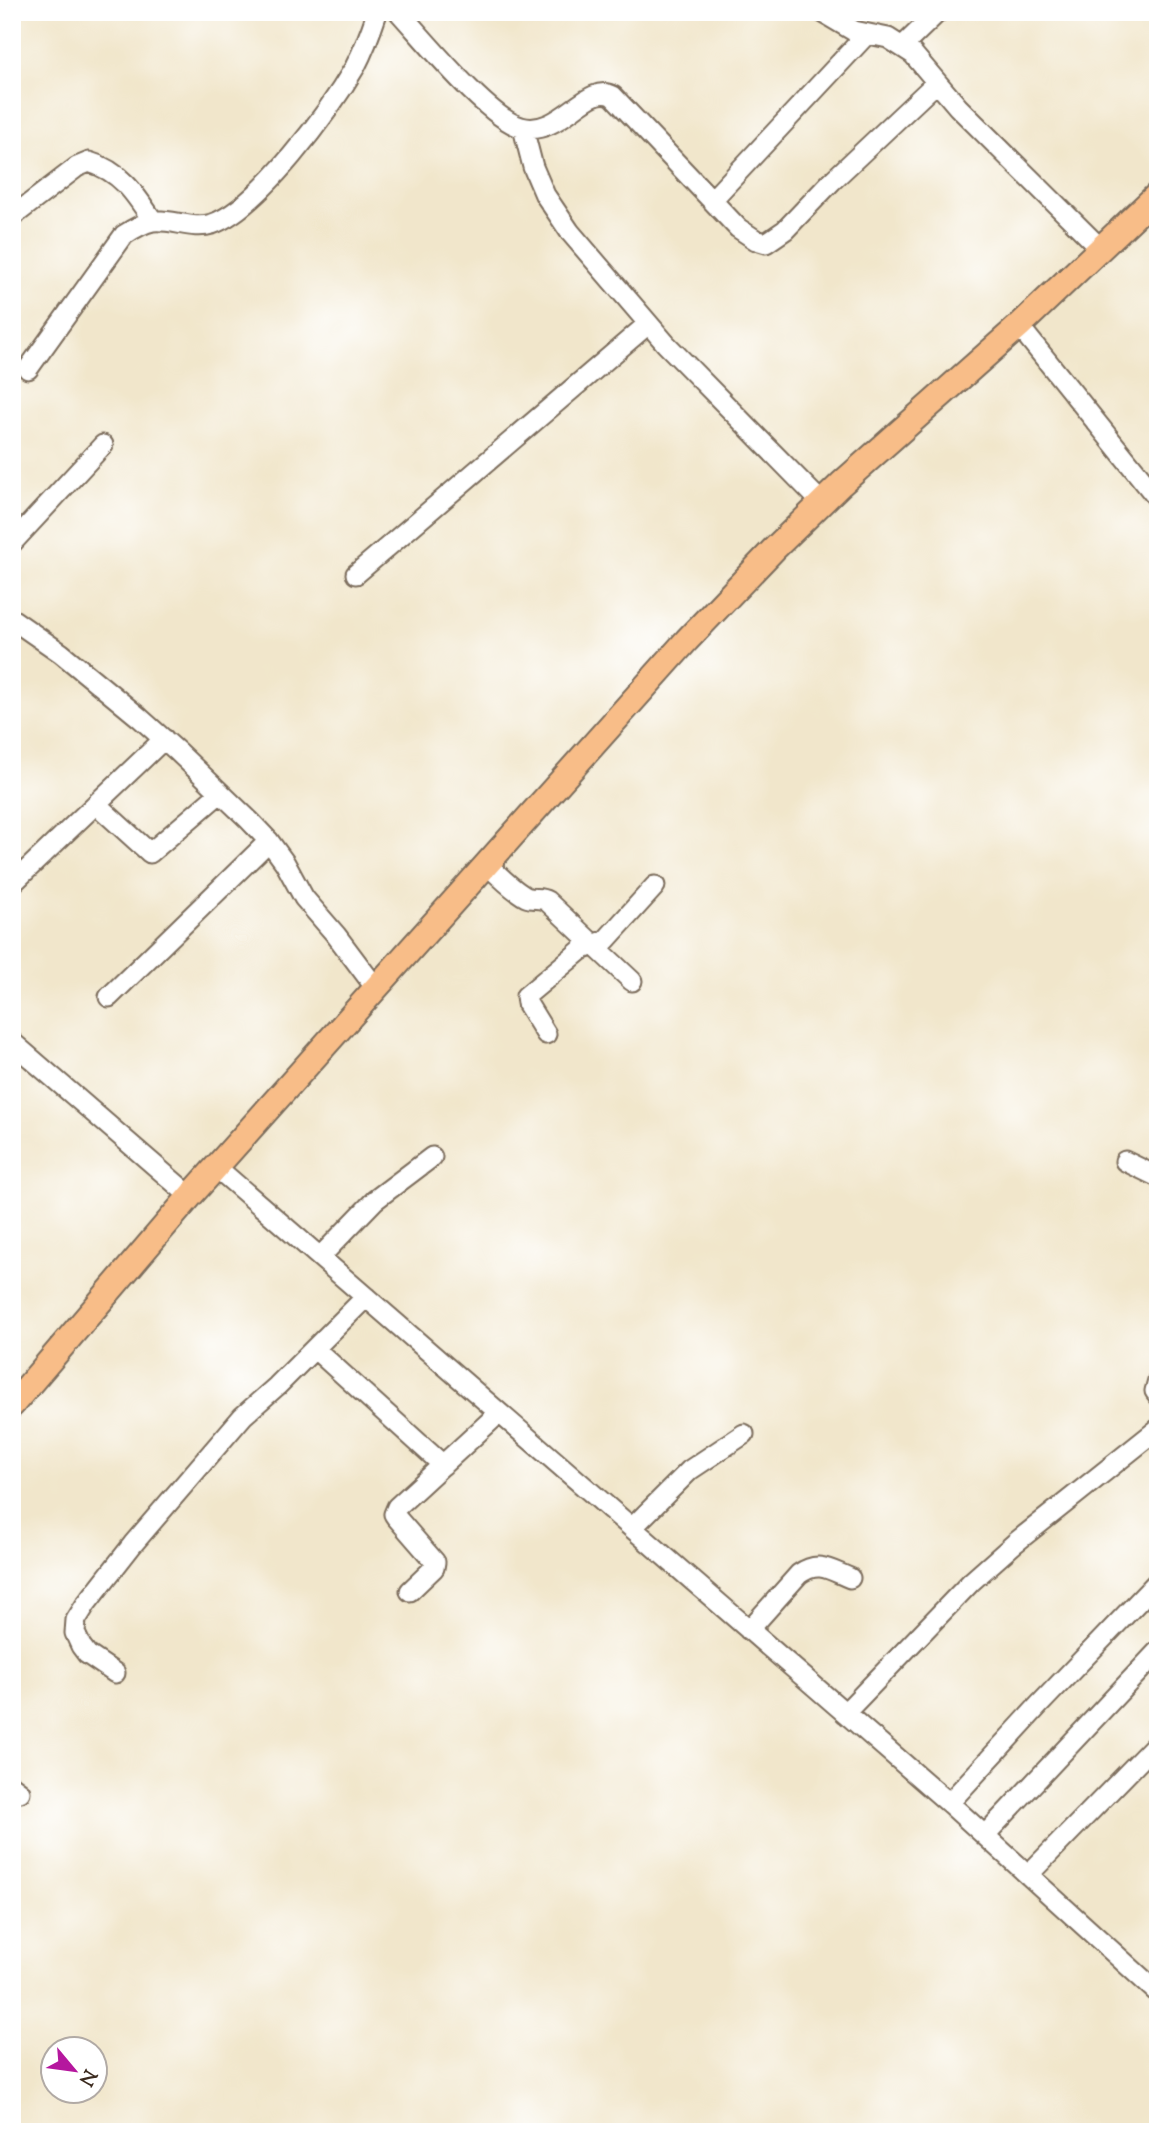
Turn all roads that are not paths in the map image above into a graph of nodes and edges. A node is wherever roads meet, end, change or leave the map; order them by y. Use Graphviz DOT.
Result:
graph roads {
  1 [pos="394,12"];
  2 [pos="399,12"];
  3 [pos="822,12"];
  4 [pos="938,12"];
  5 [pos="377,13"];
  6 [pos="867,34"];
  7 [pos="903,46"];
  8 [pos="936,83"];
  9 [pos="523,128"];
  10 [pos="1158,194"];
  11 [pos="712,200"];
  12 [pos="12,217"];
  13 [pos="153,221"];
  14 [pos="1100,248"];
  15 [pos="649,324"];
  16 [pos="1019,326"];
  17 [pos="28,369"];
  18 [pos="103,445"];
  19 [pos="1158,499"];
  20 [pos="821,503"];
  21 [pos="12,543"];
  22 [pos="356,574"];
  23 [pos="12,620"];
  24 [pos="164,739"];
  25 [pos="220,793"];
  26 [pos="96,804"];
  27 [pos="269,841"];
  28 [pos="486,864"];
  29 [pos="12,884"];
  30 [pos="655,886"];
  31 [pos="595,944"];
  32 [pos="632,981"];
  33 [pos="375,987"];
  34 [pos="109,997"];
  35 [pos="547,1034"];
  36 [pos="12,1042"];
  37 [pos="432,1157"];
  38 [pos="1125,1161"];
  39 [pos="216,1167"];
  40 [pos="1158,1177"];
  41 [pos="190,1196"];
  42 [pos="320,1257"];
  43 [pos="366,1297"];
  44 [pos="315,1349"];
  45 [pos="1158,1380"];
  46 [pos="1158,1395"];
  47 [pos="12,1405"];
  48 [pos="499,1413"];
  49 [pos="1158,1429"];
  50 [pos="744,1433"];
  51 [pos="443,1465"];
  52 [pos="632,1528"];
  53 [pos="850,1578"];
  54 [pos="1158,1581"];
  55 [pos="411,1591"];
  56 [pos="749,1630"];
  57 [pos="1158,1651"];
  58 [pos="115,1673"];
  59 [pos="845,1713"];
  60 [pos="1158,1742"];
  61 [pos="949,1803"];
  62 [pos="985,1835"];
  63 [pos="1028,1875"];
  64 [pos="1158,1993"];
  1 -- 5 [label="street"];
  2 -- 9 [label="street"];
  3 -- 6 [label="street"];
  4 -- 7 [label="street"];
  5 -- 13 [label="street"];
  6 -- 7 [label="street"];
  6 -- 11 [label="street"];
  7 -- 8 [label="street"];
  8 -- 11 [label="street"];
  8 -- 14 [label="street"];
  9 -- 11 [label="street"];
  9 -- 15 [label="street"];
  10 -- 14 [label="main road"];
  12 -- 13 [label="street"];
  13 -- 17 [label="street"];
  14 -- 16 [label="main road"];
  15 -- 20 [label="street"];
  15 -- 22 [label="street"];
  16 -- 19 [label="street"];
  16 -- 20 [label="main road"];
  18 -- 21 [label="street"];
  20 -- 28 [label="main road"];
  23 -- 24 [label="street"];
  24 -- 25 [label="street"];
  24 -- 26 [label="street"];
  25 -- 26 [label="street"];
  25 -- 27 [label="street"];
  26 -- 29 [label="street"];
  27 -- 33 [label="street"];
  27 -- 34 [label="street"];
  28 -- 31 [label="street"];
  28 -- 33 [label="main road"];
  30 -- 31 [label="street"];
  31 -- 32 [label="street"];
  31 -- 35 [label="street"];
  33 -- 39 [label="main road"];
  36 -- 41 [label="street"];
  37 -- 42 [label="street"];
  38 -- 40 [label="street"];
  39 -- 41 [label="main road"];
  39 -- 42 [label="street"];
  41 -- 47 [label="main road"];
  42 -- 43 [label="street"];
  43 -- 44 [label="street"];
  43 -- 48 [label="street"];
  44 -- 51 [label="street"];
  44 -- 58 [label="street"];
  45 -- 46 [label="street"];
  48 -- 51 [label="street"];
  48 -- 52 [label="street"];
  49 -- 59 [label="street"];
  50 -- 52 [label="street"];
  51 -- 55 [label="street"];
  52 -- 56 [label="street"];
  53 -- 56 [label="street"];
  54 -- 61 [label="street"];
  56 -- 59 [label="street"];
  57 -- 62 [label="street"];
  59 -- 61 [label="street"];
  60 -- 63 [label="street"];
  61 -- 62 [label="street"];
  62 -- 63 [label="street"];
  63 -- 64 [label="street"];
}
